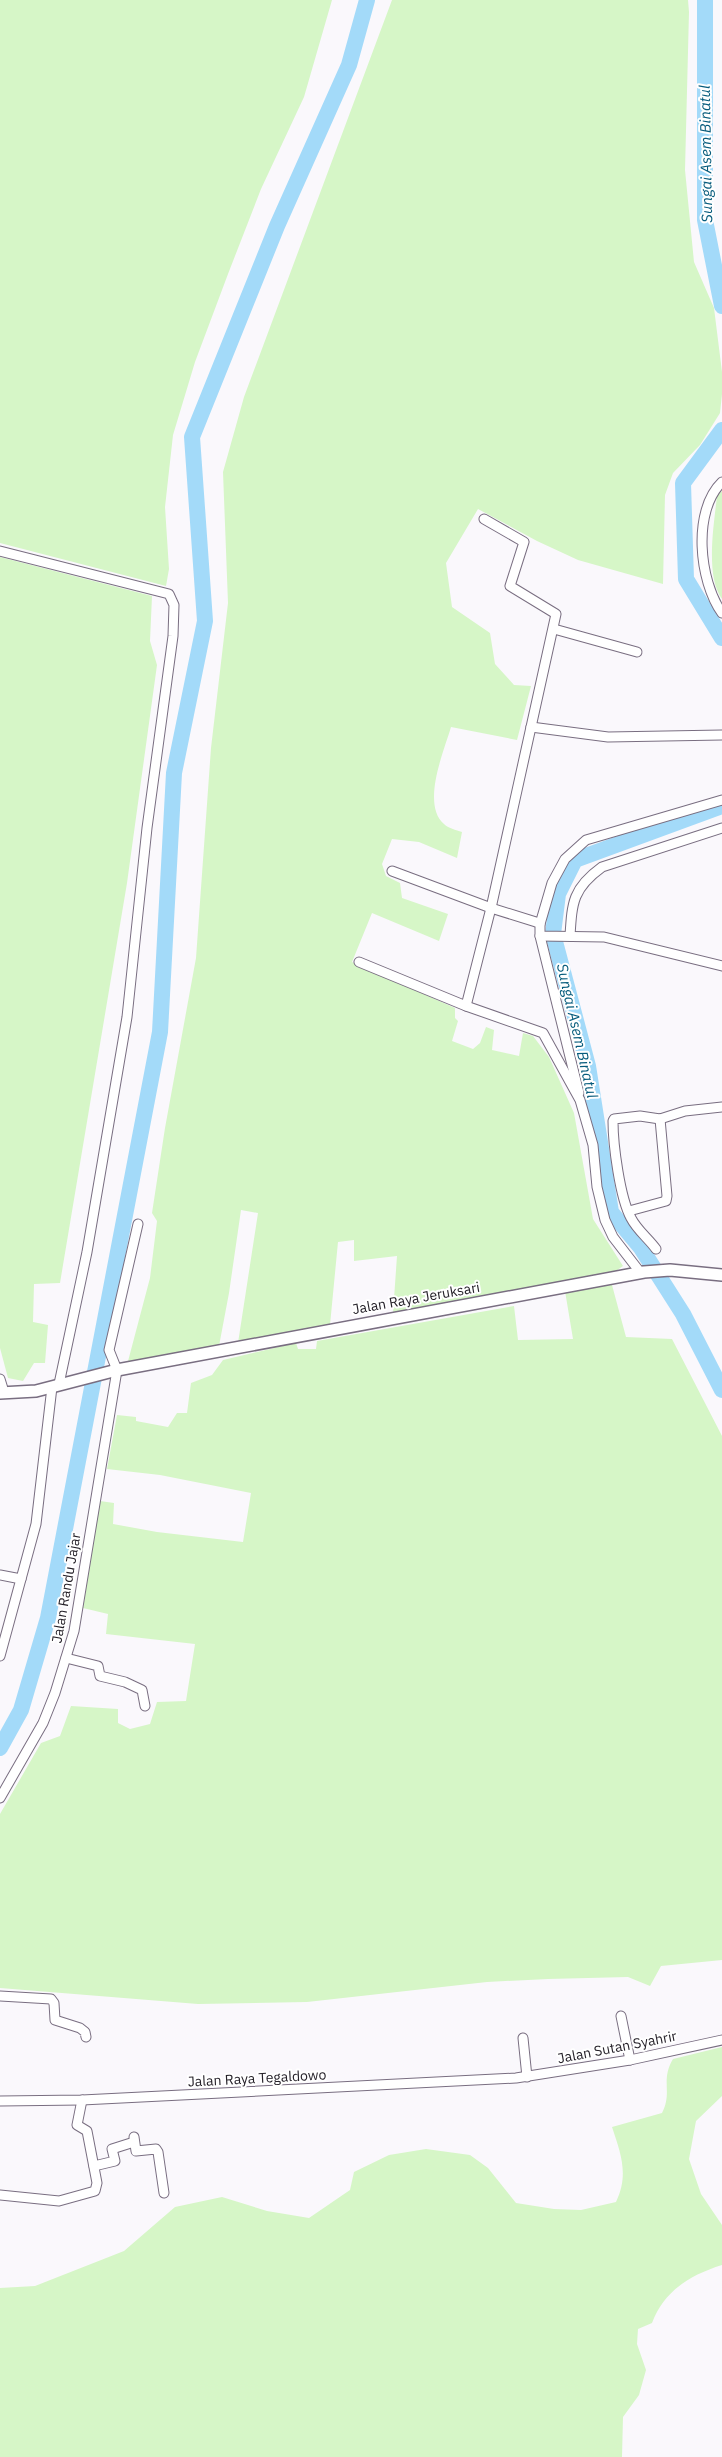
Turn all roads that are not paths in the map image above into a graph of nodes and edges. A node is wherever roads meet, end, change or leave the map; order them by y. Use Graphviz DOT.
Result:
graph roads {
  1 [pos="722,482"];
  2 [pos="484,519"];
  3 [pos="0,551"];
  4 [pos="722,613"];
  5 [pos="554,629"];
  6 [pos="637,652"];
  7 [pos="531,727"];
  8 [pos="722,735"];
  9 [pos="722,800"];
  10 [pos="722,828"];
  11 [pos="392,871"];
  12 [pos="491,908"];
  13 [pos="540,924"];
  14 [pos="542,936"];
  15 [pos="569,936"];
  16 [pos="360,962"];
  17 [pos="722,966"];
  18 [pos="466,1006"];
  19 [pos="580,1100"];
  20 [pos="722,1107"];
  21 [pos="660,1119"];
  22 [pos="628,1211"];
  23 [pos="138,1224"];
  24 [pos="656,1249"];
  25 [pos="642,1272"];
  26 [pos="722,1276"];
  27 [pos="114,1371"];
  28 [pos="0,1379"];
  29 [pos="59,1384"];
  30 [pos="2,1392"];
  31 [pos="0,1576"];
  32 [pos="21,1579"];
  33 [pos="1,1650"];
  34 [pos="71,1659"];
  35 [pos="145,1706"];
  36 [pos="0,1798"];
  37 [pos="0,1996"];
  38 [pos="621,2016"];
  39 [pos="86,2037"];
  40 [pos="523,2038"];
  41 [pos="722,2040"];
  42 [pos="630,2060"];
  43 [pos="527,2077"];
  44 [pos="516,2078"];
  45 [pos="0,2100"];
  46 [pos="82,2100"];
  47 [pos="94,2166"];
  48 [pos="164,2193"];
  49 [pos="0,2194"];
  1 -- 4 [label="street"];
  2 -- 5 [label="street"];
  3 -- 29 [label="street"];
  5 -- 6 [label="street"];
  5 -- 7 [label="street"];
  7 -- 8 [label="street"];
  7 -- 12 [label="street"];
  9 -- 13 [label="street"];
  10 -- 15 [label="street"];
  11 -- 12 [label="street"];
  12 -- 13 [label="street"];
  12 -- 18 [label="street"];
  13 -- 14 [label="street"];
  14 -- 15 [label="street"];
  14 -- 19 [label="street"];
  15 -- 17 [label="street"];
  16 -- 18 [label="street"];
  18 -- 19 [label="street"];
  19 -- 25 [label="street"];
  20 -- 21 [label="street"];
  21 -- 22 [label="street"];
  21 -- 22 [label="street"];
  22 -- 24 [label="street"];
  23 -- 27 [label="street"];
  25 -- 26 [label="street, Jalan Raya Jeruksari"];
  25 -- 27 [label="street, Jalan Raya Jeruksari"];
  27 -- 29 [label="street, Jalan Raya Jeruksari"];
  27 -- 34 [label="street, Jalan Randu Jajar"];
  28 -- 30 [label="street"];
  29 -- 30 [label="street, Jalan Raya Jeruksari"];
  29 -- 32 [label="street"];
  31 -- 32 [label="street"];
  32 -- 33 [label="street"];
  34 -- 35 [label="street"];
  34 -- 36 [label="street, Jalan Randu Jajar"];
  37 -- 39 [label="street"];
  38 -- 42 [label="street"];
  40 -- 43 [label="street"];
  41 -- 42 [label="street, Jalan Sutan Syahrir"];
  42 -- 43 [label="street, Jalan Sutan Syahrir"];
  43 -- 44 [label="street, Jalan Sutan Syahrir"];
  44 -- 46 [label="street, Jalan Raya Tegaldowo"];
  45 -- 46 [label="street, Jalan Raya Tegaldowo"];
  46 -- 47 [label="street"];
  47 -- 48 [label="street"];
  47 -- 49 [label="street"];
}
